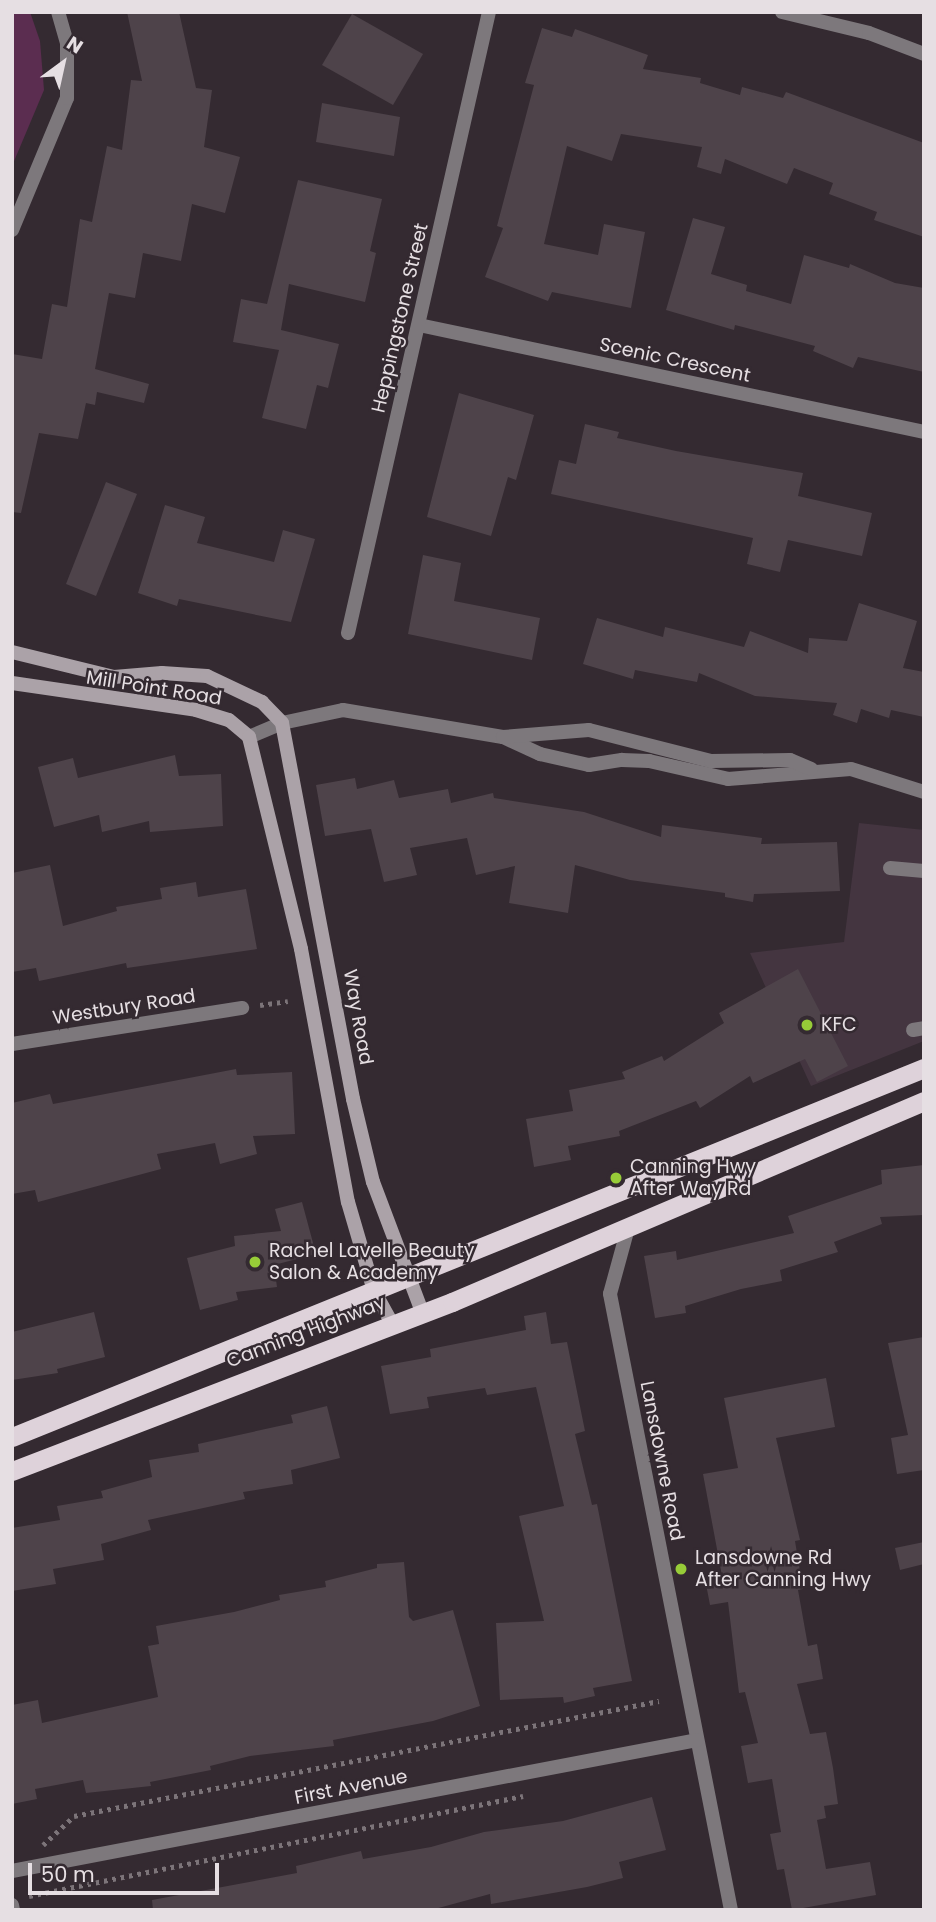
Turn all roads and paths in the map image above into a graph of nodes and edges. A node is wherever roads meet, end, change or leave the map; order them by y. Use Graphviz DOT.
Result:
graph roads {
  1 [pos="58,12"];
  2 [pos="489,12"];
  3 [pos="782,12"];
  4 [pos="924,54"];
  5 [pos="12,230"];
  6 [pos="419,325"];
  7 [pos="924,432"];
  8 [pos="348,633"];
  9 [pos="12,653"];
  10 [pos="12,683"];
  11 [pos="282,723"];
  12 [pos="249,737"];
  13 [pos="503,737"];
  14 [pos="643,743"];
  15 [pos="640,761"];
  16 [pos="811,769"];
  17 [pos="924,792"];
  18 [pos="890,868"];
  19 [pos="924,871"];
  20 [pos="288,1001"];
  21 [pos="242,1008"];
  22 [pos="12,1044"];
  23 [pos="924,1068"];
  24 [pos="924,1101"];
  25 [pos="628,1228"];
  26 [pos="407,1277"];
  27 [pos="374,1291"];
  28 [pos="422,1312"];
  29 [pos="392,1323"];
  30 [pos="12,1437"];
  31 [pos="12,1471"];
  32 [pos="659,1701"];
  33 [pos="697,1740"];
  34 [pos="535,1793"];
  35 [pos="32,1849"];
  36 [pos="12,1871"];
  37 [pos="29,1896"];
  38 [pos="731,1910"];
  1 -- 5 [label="street"];
  2 -- 6 [label="street, Heppingstone Street"];
  3 -- 4 [label="street"];
  6 -- 7 [label="street, Scenic Crescent"];
  6 -- 8 [label="street, Heppingstone Street"];
  9 -- 11 [label="main road, Mill Point Road"];
  10 -- 12 [label="main road, Mill Point Road"];
  11 -- 12 [label="street"];
  11 -- 13 [label="street"];
  11 -- 26 [label="main road, Way Road"];
  12 -- 27 [label="main road"];
  13 -- 14 [label="street"];
  13 -- 15 [label="street"];
  14 -- 15 [label="street"];
  14 -- 16 [label="street"];
  15 -- 16 [label="street"];
  16 -- 17 [label="street"];
  18 -- 19 [label="street"];
  20 -- 21 [label="path"];
  21 -- 22 [label="street, Westbury Road"];
  23 -- 26 [label="highway, Canning Highway"];
  24 -- 25 [label="highway, Canning Highway"];
  25 -- 28 [label="highway, Canning Highway"];
  25 -- 33 [label="street, Lansdowne Road"];
  26 -- 27 [label="highway, Canning Highway"];
  26 -- 28 [label="main road, Way Road"];
  27 -- 29 [label="main road"];
  27 -- 30 [label="highway, Canning Highway"];
  28 -- 29 [label="highway, Canning Highway"];
  29 -- 31 [label="highway, Canning Highway"];
  32 -- 35 [label="path"];
  33 -- 36 [label="street, First Avenue"];
  33 -- 38 [label="street, Lansdowne Road"];
  34 -- 37 [label="path"];
}
